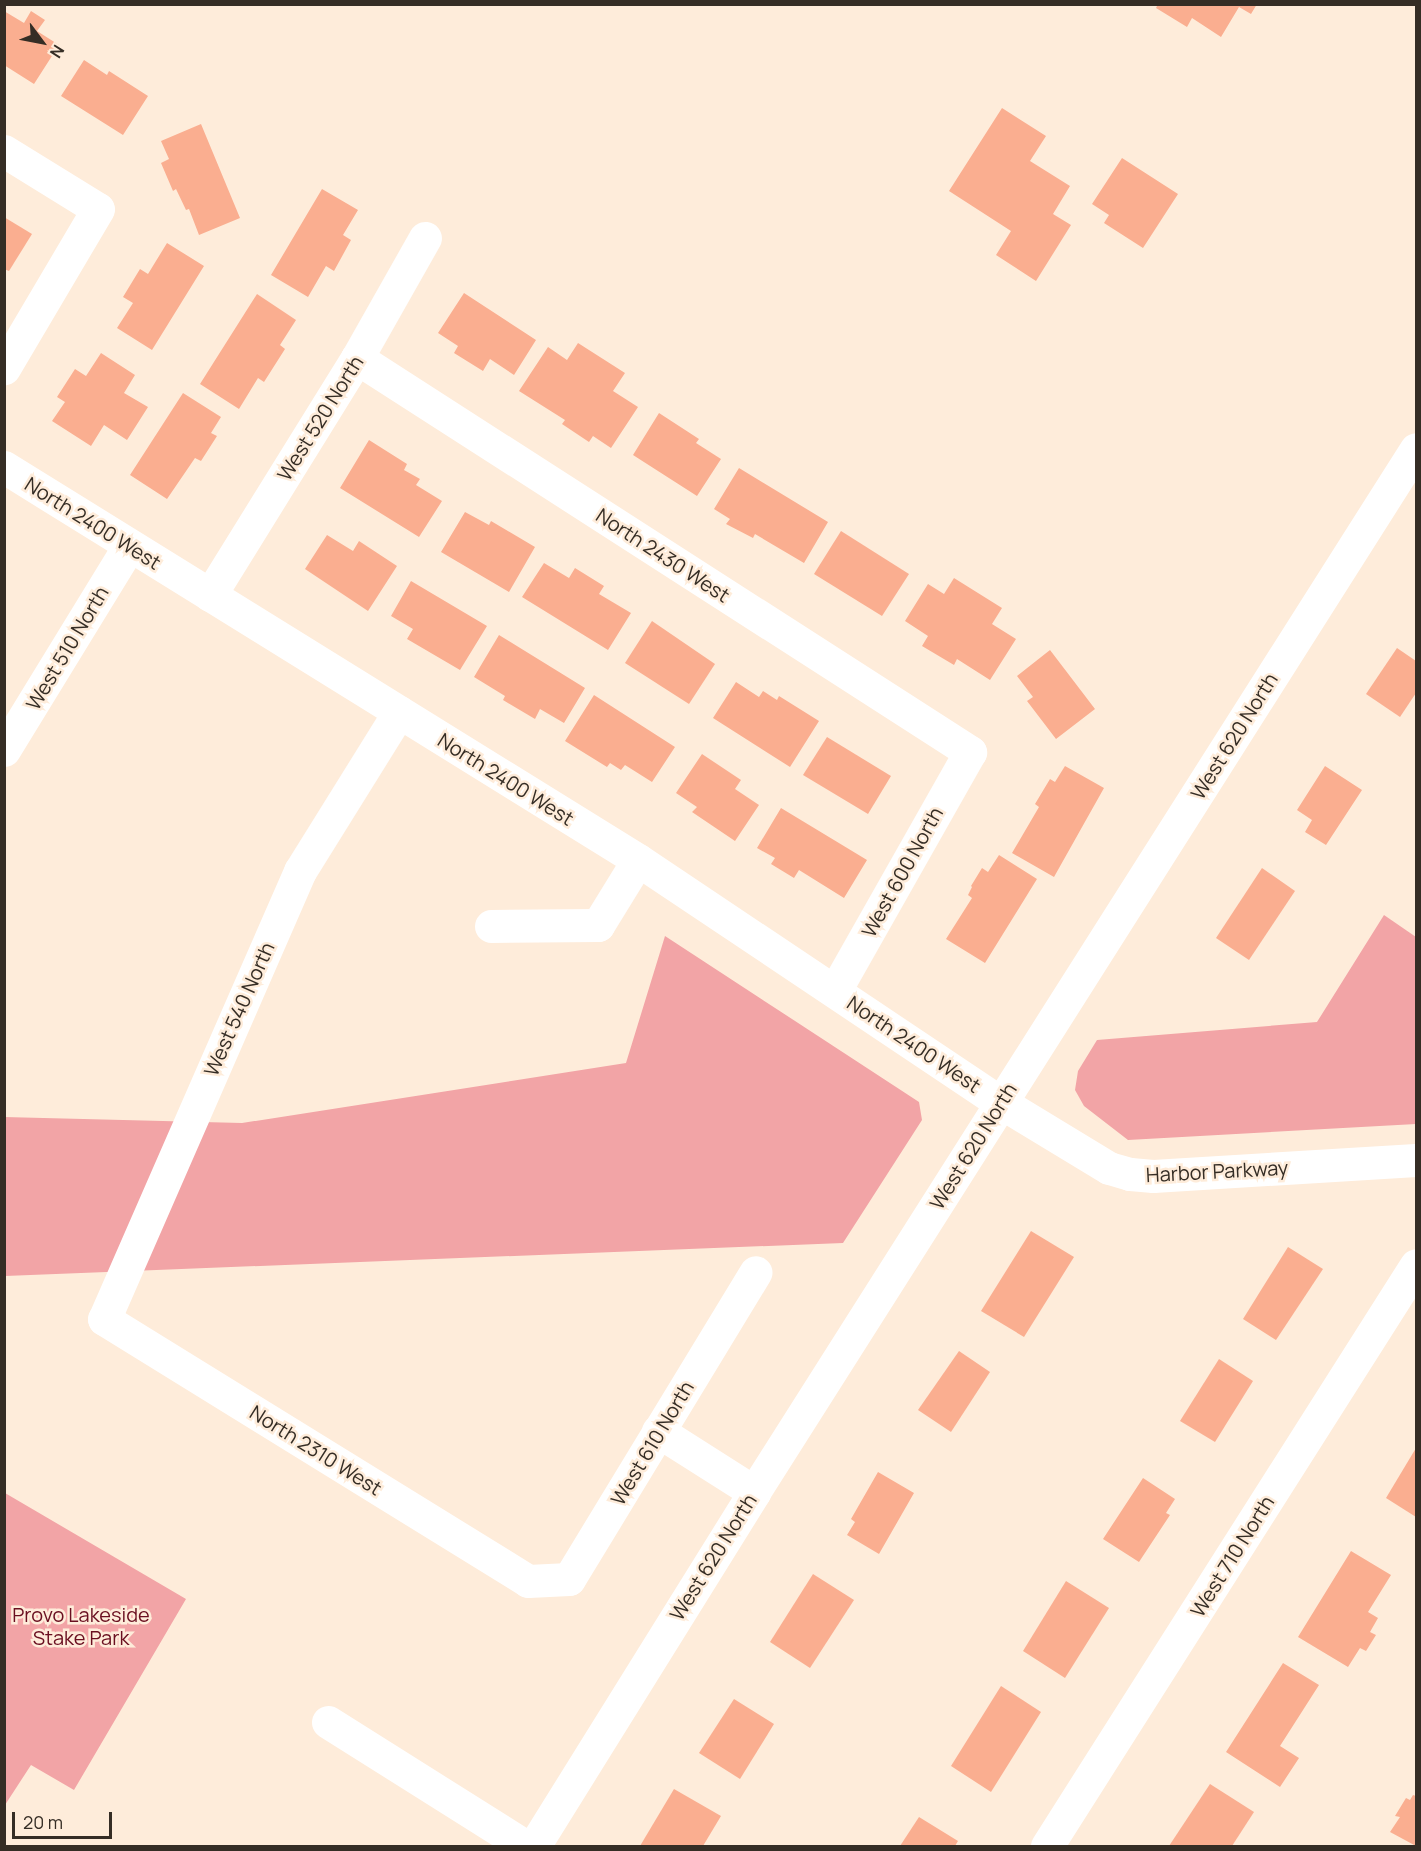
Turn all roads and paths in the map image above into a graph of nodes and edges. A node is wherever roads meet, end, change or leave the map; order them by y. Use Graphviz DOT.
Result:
graph roads {
  1 [pos="4,151"];
  2 [pos="424,238"];
  3 [pos="357,358"];
  4 [pos="4,368"];
  5 [pos="1416,449"];
  6 [pos="4,467"];
  7 [pos="129,546"];
  8 [pos="210,595"];
  9 [pos="399,712"];
  10 [pos="4,750"];
  11 [pos="970,752"];
  12 [pos="638,860"];
  13 [pos="491,927"];
  14 [pos="835,991"];
  15 [pos="1000,1102"];
  16 [pos="1416,1160"];
  17 [pos="1416,1265"];
  18 [pos="756,1272"];
  19 [pos="104,1319"];
  20 [pos="658,1431"];
  21 [pos="754,1492"];
  22 [pos="528,1581"];
  23 [pos="328,1722"];
  24 [pos="525,1846"];
  25 [pos="534,1846"];
  26 [pos="1047,1846"];
  1 -- 4 [label="street"];
  2 -- 3 [label="street, West 520 North"];
  3 -- 8 [label="street, West 520 North"];
  3 -- 11 [label="street, North 2430 West"];
  5 -- 15 [label="street, West 620 North"];
  6 -- 7 [label="street, North 2400 West"];
  7 -- 8 [label="street, North 2400 West"];
  7 -- 10 [label="street, West 510 North"];
  8 -- 9 [label="street, North 2400 West"];
  9 -- 12 [label="street, North 2400 West"];
  9 -- 19 [label="street, West 540 North"];
  11 -- 14 [label="street, West 600 North"];
  12 -- 13 [label="street"];
  12 -- 14 [label="street, North 2400 West"];
  14 -- 15 [label="street, North 2400 West"];
  15 -- 16 [label="street, Harbor Parkway"];
  15 -- 21 [label="street, West 620 North"];
  17 -- 26 [label="street, West 710 North"];
  18 -- 20 [label="street, West 610 North"];
  19 -- 22 [label="street, North 2310 West"];
  20 -- 21 [label="street"];
  20 -- 22 [label="street, West 610 North"];
  21 -- 25 [label="street, West 620 North"];
  23 -- 24 [label="street"];
}
